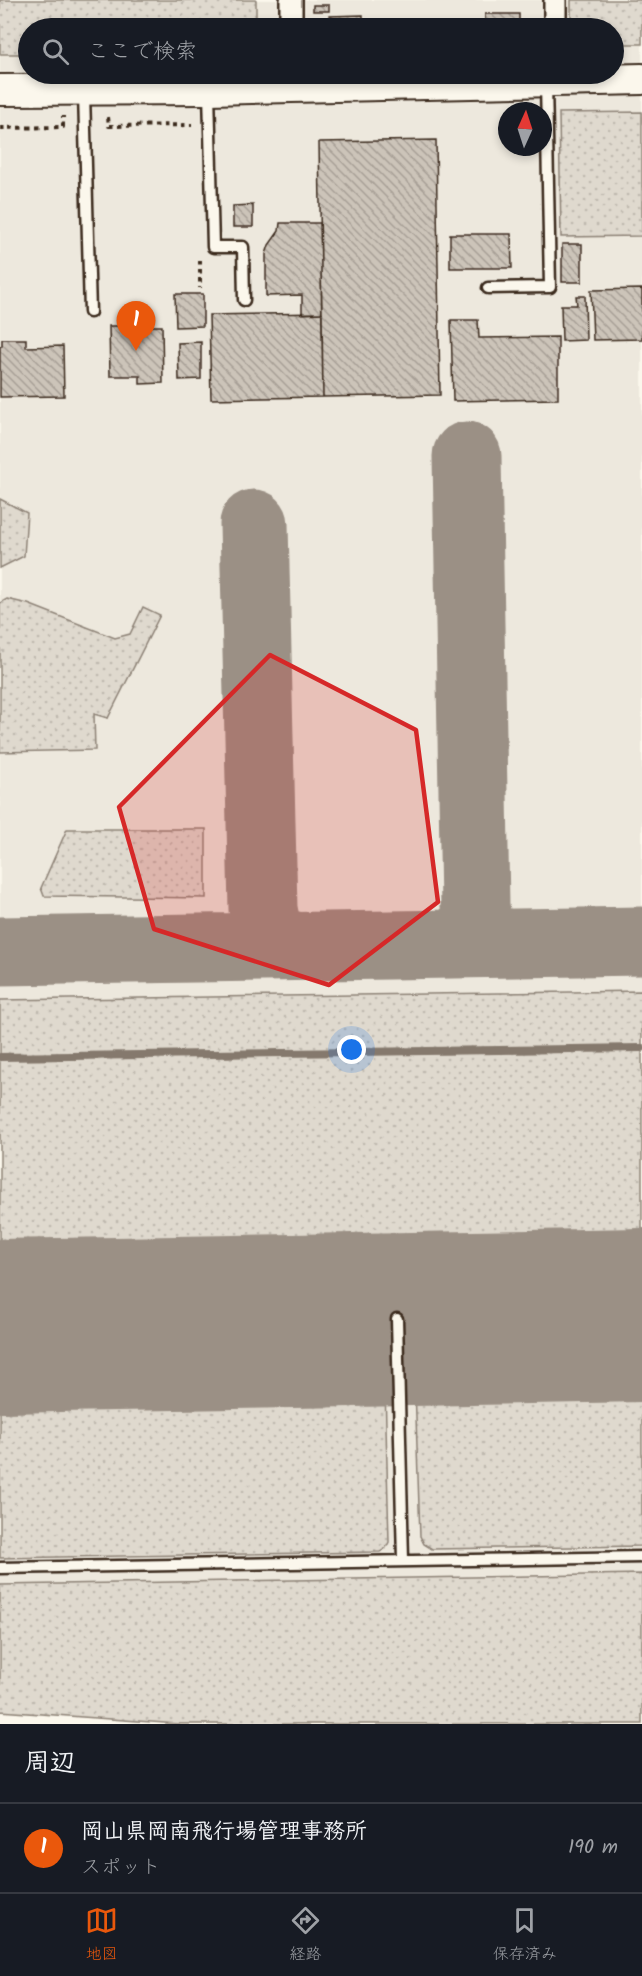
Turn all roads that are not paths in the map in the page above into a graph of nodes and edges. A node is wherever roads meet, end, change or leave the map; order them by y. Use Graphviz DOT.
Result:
graph roads {
  1 [pos="291,0"];
  2 [pos="555,0"];
  3 [pos="291,18"];
  4 [pos="555,18"];
  5 [pos="624,79"];
  6 [pos="642,79"];
  7 [pos="255,84"];
  8 [pos="553,84"];
  9 [pos="84,89"];
  10 [pos="209,89"];
  11 [pos="0,90"];
  12 [pos="488,288"];
  13 [pos="244,300"];
  14 [pos="90,312"];
  15 [pos="397,1319"];
  16 [pos="642,1557"];
  17 [pos="403,1560"];
  18 [pos="0,1568"];
  1 -- 3 [label="street"];
  2 -- 4 [label="street"];
  5 -- 6 [label="street"];
  7 -- 10 [label="street"];
  8 -- 12 [label="lane"];
  9 -- 10 [label="street"];
  9 -- 11 [label="street"];
  9 -- 14 [label="lane"];
  10 -- 13 [label="lane"];
  15 -- 17 [label="lane"];
  16 -- 17 [label="lane"];
  17 -- 18 [label="lane"];
}
